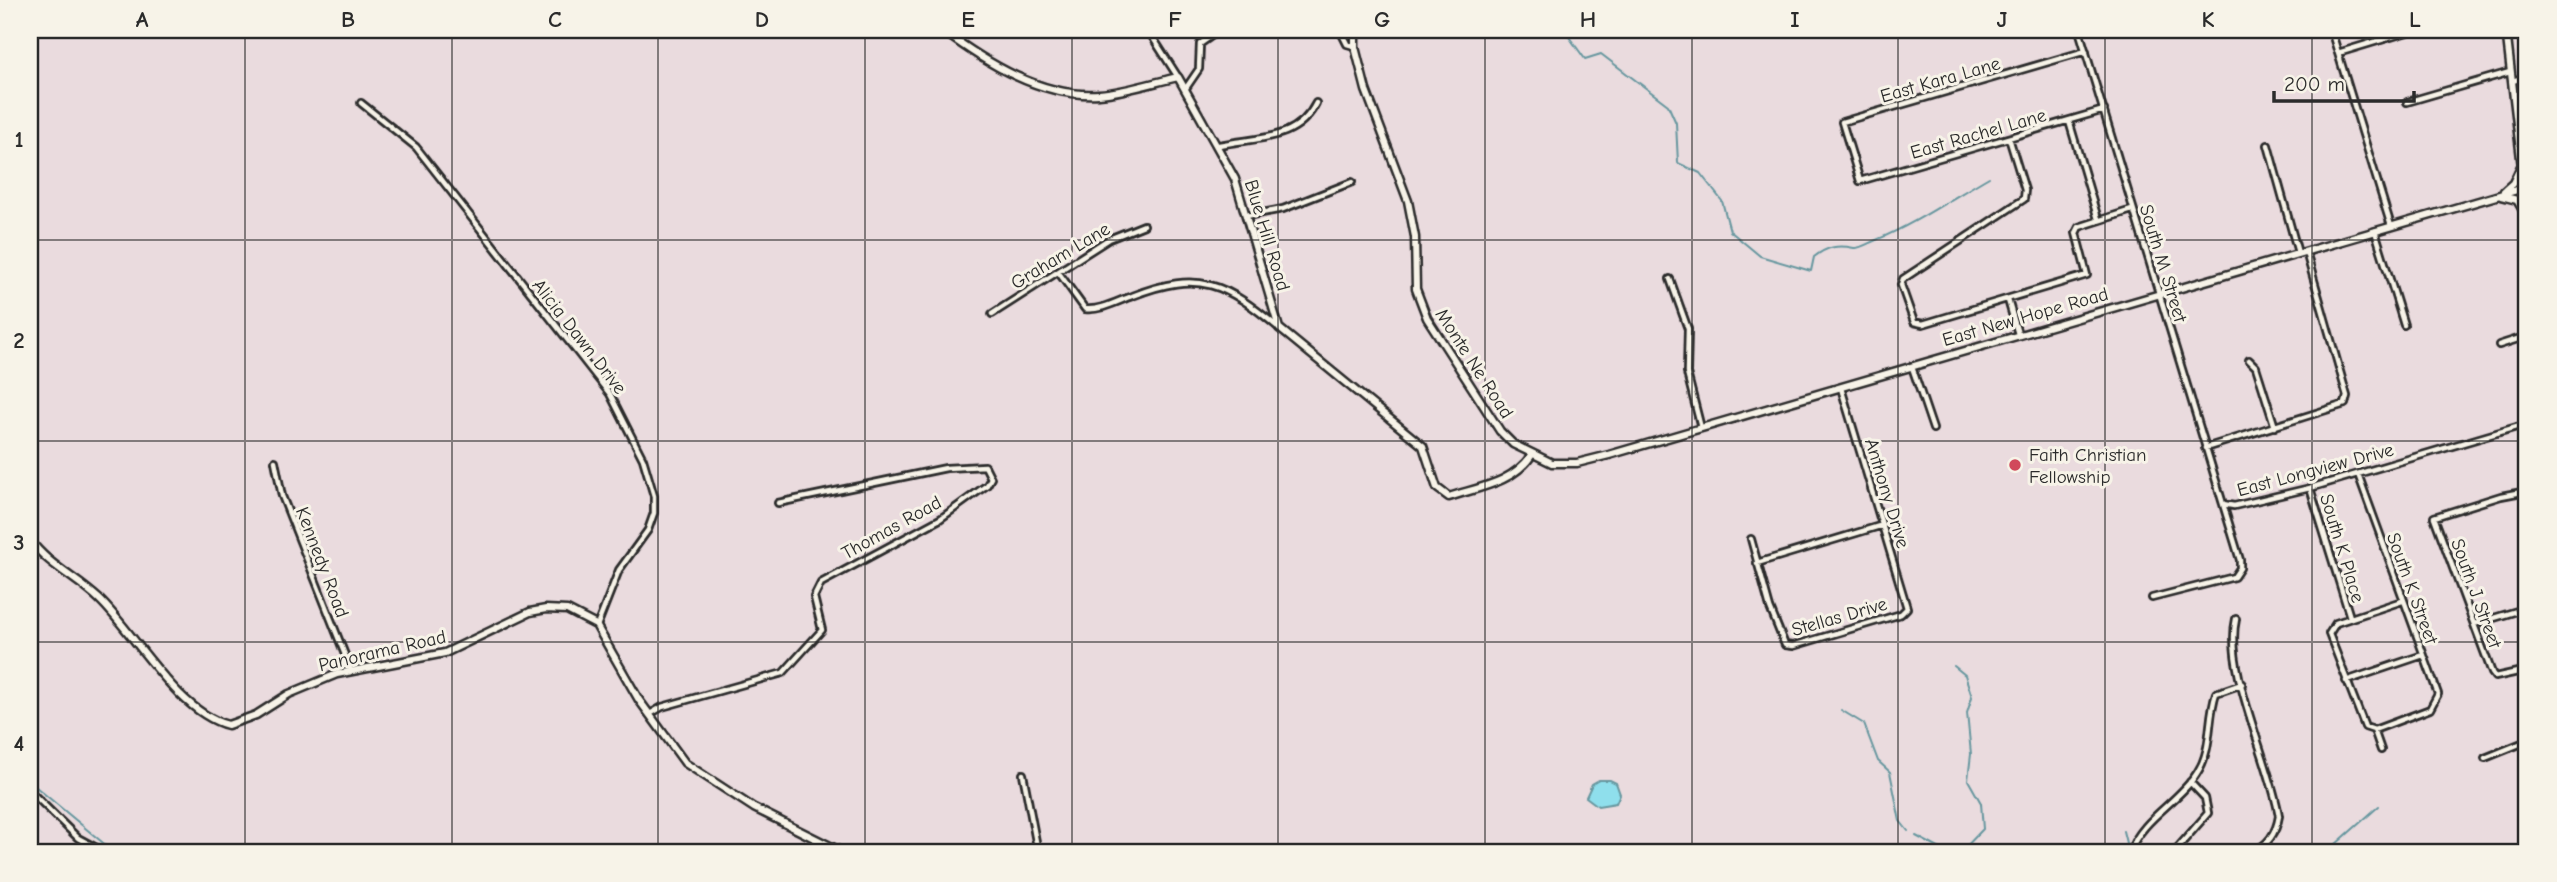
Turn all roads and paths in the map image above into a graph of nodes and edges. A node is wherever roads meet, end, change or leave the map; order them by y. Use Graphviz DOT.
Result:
graph roads {
  1 [pos="942,30"];
  2 [pos="1148,30"];
  3 [pos="1220,30"];
  4 [pos="1340,30"];
  5 [pos="1355,30"];
  6 [pos="2080,30"];
  7 [pos="2331,30"];
  8 [pos="2414,30"];
  9 [pos="2516,30"];
  10 [pos="2506,31"];
  11 [pos="1355,47"];
  12 [pos="2086,51"];
  13 [pos="2338,52"];
  14 [pos="2511,72"];
  15 [pos="1178,77"];
  16 [pos="2527,77"];
  17 [pos="2511,81"];
  18 [pos="1186,88"];
  19 [pos="2407,102"];
  20 [pos="361,103"];
  21 [pos="1316,103"];
  22 [pos="2104,110"];
  23 [pos="2069,121"];
  24 [pos="2527,134"];
  25 [pos="2518,136"];
  26 [pos="2009,138"];
  27 [pos="1219,145"];
  28 [pos="2268,145"];
  29 [pos="2522,161"];
  30 [pos="2527,173"];
  31 [pos="1860,181"];
  32 [pos="1352,183"];
  33 [pos="2526,187"];
  34 [pos="2492,197"];
  35 [pos="2132,210"];
  36 [pos="2527,211"];
  37 [pos="1246,216"];
  38 [pos="2527,217"];
  39 [pos="2098,219"];
  40 [pos="1144,225"];
  41 [pos="2392,226"];
  42 [pos="2375,231"];
  43 [pos="2302,253"];
  44 [pos="1059,273"];
  45 [pos="1670,279"];
  46 [pos="2158,294"];
  47 [pos="2008,300"];
  48 [pos="992,314"];
  49 [pos="2404,325"];
  50 [pos="1279,328"];
  51 [pos="2018,334"];
  52 [pos="2527,337"];
  53 [pos="2499,345"];
  54 [pos="2249,360"];
  55 [pos="1911,366"];
  56 [pos="1841,387"];
  57 [pos="2527,424"];
  58 [pos="2275,427"];
  59 [pos="1701,428"];
  60 [pos="1933,429"];
  61 [pos="2205,448"];
  62 [pos="1531,456"];
  63 [pos="275,461"];
  64 [pos="2358,474"];
  65 [pos="2310,488"];
  66 [pos="2527,491"];
  67 [pos="778,503"];
  68 [pos="2223,505"];
  69 [pos="1883,525"];
  70 [pos="1751,539"];
  71 [pos="30,540"];
  72 [pos="1757,563"];
  73 [pos="2152,598"];
  74 [pos="2402,601"];
  75 [pos="1907,608"];
  76 [pos="2527,608"];
  77 [pos="2350,617"];
  78 [pos="2235,619"];
  79 [pos="2474,624"];
  80 [pos="597,627"];
  81 [pos="2423,655"];
  82 [pos="351,670"];
  83 [pos="2527,670"];
  84 [pos="2346,681"];
  85 [pos="2242,684"];
  86 [pos="650,714"];
  87 [pos="2374,730"];
  88 [pos="2527,741"];
  89 [pos="2381,750"];
  90 [pos="2485,758"];
  91 [pos="1023,774"];
  92 [pos="2190,782"];
  93 [pos="30,791"];
  94 [pos="104,852"];
  95 [pos="842,852"];
  96 [pos="1038,852"];
  97 [pos="2130,852"];
  98 [pos="2174,852"];
  99 [pos="2252,852"];
  1 -- 15 [label="street"];
  2 -- 15 [label="street"];
  3 -- 18 [label="street"];
  4 -- 11 [label="street"];
  5 -- 11 [label="street, Monte Ne Road"];
  6 -- 12 [label="street, South M Street"];
  7 -- 13 [label="street"];
  8 -- 13 [label="street"];
  9 -- 10 [label="street"];
  10 -- 14 [label="street"];
  11 -- 62 [label="street, Monte Ne Road"];
  12 -- 22 [label="street, South M Street"];
  12 -- 31 [label="street, East Kara Lane"];
  13 -- 41 [label="street"];
  14 -- 17 [label="street"];
  14 -- 19 [label="street"];
  15 -- 18 [label="street, Blue Hill Road"];
  16 -- 17 [label="street"];
  17 -- 25 [label="street"];
  18 -- 27 [label="street, Blue Hill Road"];
  20 -- 80 [label="street, Alicia Dawn Drive"];
  21 -- 27 [label="street"];
  22 -- 23 [label="street, East Rachel Lane"];
  22 -- 35 [label="street, South M Street"];
  23 -- 26 [label="street, East Rachel Lane"];
  23 -- 39 [label="street"];
  24 -- 25 [label="street"];
  25 -- 29 [label="street"];
  26 -- 31 [label="street, East Rachel Lane"];
  26 -- 47 [label="street"];
  27 -- 37 [label="street, Blue Hill Road"];
  28 -- 43 [label="street"];
  29 -- 30 [label="street"];
  29 -- 33 [label="street"];
  29 -- 34 [label="street"];
  32 -- 37 [label="street"];
  33 -- 34 [label="street, East New Hope Road"];
  33 -- 36 [label="street"];
  34 -- 38 [label="street"];
  34 -- 41 [label="street, East New Hope Road"];
  35 -- 39 [label="street"];
  35 -- 46 [label="street, South M Street"];
  37 -- 50 [label="street, Blue Hill Road"];
  39 -- 47 [label="street"];
  40 -- 44 [label="street, Graham Lane"];
  41 -- 42 [label="street, East New Hope Road"];
  42 -- 43 [label="street, East New Hope Road"];
  42 -- 49 [label="street"];
  43 -- 46 [label="street, East New Hope Road"];
  43 -- 58 [label="street"];
  44 -- 48 [label="street, Graham Lane"];
  44 -- 50 [label="street"];
  45 -- 59 [label="street"];
  46 -- 51 [label="street, East New Hope Road"];
  46 -- 61 [label="street, South M Street"];
  47 -- 51 [label="street"];
  50 -- 62 [label="street"];
  51 -- 55 [label="street, East New Hope Road"];
  52 -- 53 [label="street"];
  54 -- 58 [label="street"];
  55 -- 56 [label="street, East New Hope Road"];
  55 -- 60 [label="street"];
  56 -- 59 [label="street, East New Hope Road"];
  56 -- 69 [label="street, Anthony Drive"];
  57 -- 64 [label="street, East Longview Drive"];
  58 -- 61 [label="street"];
  59 -- 62 [label="street, East New Hope Road"];
  61 -- 68 [label="street, South M Street"];
  63 -- 82 [label="street, Kennedy Road"];
  64 -- 65 [label="street, East Longview Drive"];
  64 -- 74 [label="street, South K Street"];
  65 -- 68 [label="street, East Longview Drive"];
  65 -- 77 [label="street, South K Place"];
  66 -- 79 [label="street, South J Street"];
  67 -- 86 [label="street, Thomas Road"];
  68 -- 73 [label="street, East Longview Drive"];
  69 -- 72 [label="street"];
  69 -- 75 [label="street, Anthony Drive"];
  70 -- 72 [label="street"];
  71 -- 82 [label="street, Panorama Road"];
  72 -- 75 [label="street, Stellas Drive"];
  74 -- 77 [label="street"];
  74 -- 81 [label="street, South K Street"];
  76 -- 79 [label="street"];
  77 -- 84 [label="street"];
  78 -- 85 [label="street"];
  79 -- 83 [label="street, South J Street"];
  80 -- 82 [label="street, Panorama Road"];
  80 -- 86 [label="street, Panorama Road"];
  81 -- 84 [label="street"];
  81 -- 87 [label="street, South K Street"];
  84 -- 87 [label="street"];
  85 -- 92 [label="street"];
  85 -- 99 [label="street"];
  86 -- 95 [label="street, Panorama Road"];
  87 -- 89 [label="street"];
  88 -- 90 [label="street"];
  91 -- 96 [label="street"];
  92 -- 97 [label="street"];
  92 -- 98 [label="street"];
  93 -- 94 [label="street"];
}
